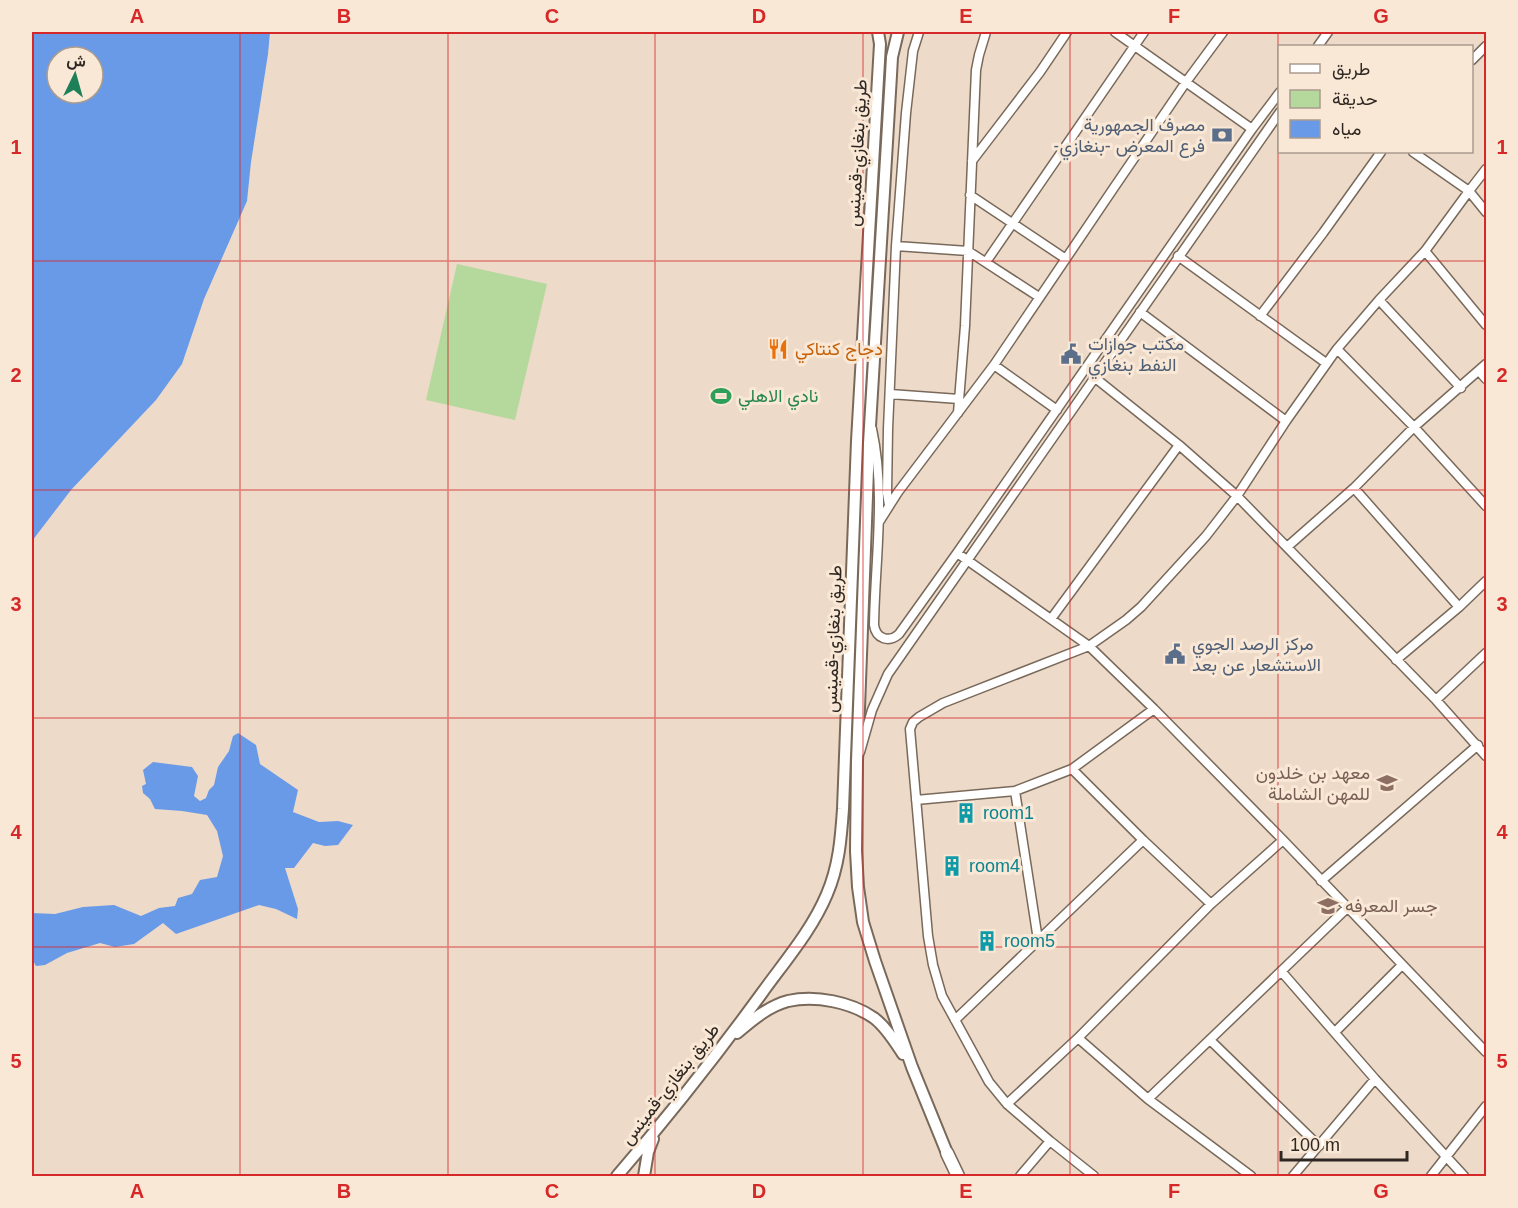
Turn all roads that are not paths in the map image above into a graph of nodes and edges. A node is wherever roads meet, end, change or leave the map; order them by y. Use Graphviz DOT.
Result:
graph roads {
  1 [pos="878,32"];
  2 [pos="898,32"];
  3 [pos="919,32"];
  4 [pos="986,32"];
  5 [pos="1067,32"];
  6 [pos="1115,32"];
  7 [pos="1144,32"];
  8 [pos="1223,32"];
  9 [pos="1328,32"];
  10 [pos="1135,45"];
  11 [pos="1319,45"];
  12 [pos="1486,46"];
  13 [pos="1473,59"];
  14 [pos="1186,81"];
  15 [pos="1278,95"];
  16 [pos="1278,115"];
  17 [pos="1252,129"];
  18 [pos="1380,153"];
  19 [pos="1414,153"];
  20 [pos="972,161"];
  21 [pos="1486,169"];
  22 [pos="1469,191"];
  23 [pos="970,195"];
  24 [pos="1198,208"];
  25 [pos="1486,212"];
  26 [pos="1207,216"];
  27 [pos="1011,223"];
  28 [pos="1184,227"];
  29 [pos="1194,235"];
  30 [pos="897,246"];
  31 [pos="968,250"];
  32 [pos="1425,251"];
  33 [pos="1179,256"];
  34 [pos="1066,259"];
  35 [pos="986,262"];
  36 [pos="1039,297"];
  37 [pos="1379,300"];
  38 [pos="1140,312"];
  39 [pos="1260,316"];
  40 [pos="1486,325"];
  41 [pos="1337,349"];
  42 [pos="1326,363"];
  43 [pos="1486,364"];
  44 [pos="994,365"];
  45 [pos="1479,371"];
  46 [pos="1094,377"];
  47 [pos="1486,379"];
  48 [pos="1461,387"];
  49 [pos="890,394"];
  50 [pos="959,399"];
  51 [pos="1057,410"];
  52 [pos="958,413"];
  53 [pos="870,420"];
  54 [pos="1286,421"];
  55 [pos="1414,428"];
  56 [pos="1179,444"];
  57 [pos="1354,488"];
  58 [pos="1237,496"];
  59 [pos="889,505"];
  60 [pos="1486,506"];
  61 [pos="879,523"];
  62 [pos="1287,547"];
  63 [pos="957,553"];
  64 [pos="967,560"];
  65 [pos="1486,581"];
  66 [pos="1459,607"];
  67 [pos="1051,619"];
  68 [pos="1089,646"];
  69 [pos="1486,653"];
  70 [pos="1396,660"];
  71 [pos="1436,700"];
  72 [pos="1154,709"];
  73 [pos="1478,745"];
  74 [pos="1486,756"];
  75 [pos="857,761"];
  76 [pos="1072,769"];
  77 [pos="1015,791"];
  78 [pos="916,800"];
  79 [pos="1143,840"];
  80 [pos="1283,840"];
  81 [pos="1321,881"];
  82 [pos="1211,904"];
  83 [pos="1347,908"];
  84 [pos="1038,940"];
  85 [pos="1402,965"];
  86 [pos="1281,971"];
  87 [pos="955,1020"];
  88 [pos="1335,1032"];
  89 [pos="1078,1038"];
  90 [pos="1210,1040"];
  91 [pos="725,1042"];
  92 [pos="1486,1052"];
  93 [pos="912,1067"];
  94 [pos="1375,1078"];
  95 [pos="1148,1099"];
  96 [pos="1007,1104"];
  97 [pos="1486,1106"];
  98 [pos="655,1133"];
  99 [pos="1050,1141"];
  100 [pos="1319,1146"];
  101 [pos="947,1153"];
  102 [pos="1446,1156"];
  103 [pos="617,1176"];
  104 [pos="644,1176"];
  105 [pos="952,1176"];
  106 [pos="958,1176"];
  107 [pos="1020,1176"];
  108 [pos="1094,1176"];
  109 [pos="1251,1176"];
  110 [pos="1293,1176"];
  111 [pos="1431,1176"];
  112 [pos="1464,1176"];
  1 -- 91 [label="main road, طريق بنغازي-قمينس"];
  2 -- 53 [label="main road"];
  3 -- 30 [label="street"];
  4 -- 20 [label="street"];
  5 -- 20 [label="street"];
  6 -- 10 [label="street"];
  7 -- 10 [label="street"];
  8 -- 14 [label="street"];
  9 -- 11 [label="street"];
  10 -- 14 [label="street"];
  10 -- 27 [label="street"];
  12 -- 13 [label="street"];
  14 -- 17 [label="street"];
  14 -- 34 [label="street"];
  15 -- 17 [label="street"];
  16 -- 26 [label="street"];
  17 -- 24 [label="street"];
  18 -- 39 [label="street"];
  19 -- 22 [label="street"];
  20 -- 23 [label="street"];
  21 -- 22 [label="street"];
  22 -- 25 [label="street"];
  22 -- 32 [label="street"];
  23 -- 27 [label="street"];
  23 -- 31 [label="street"];
  24 -- 26 [label="street"];
  24 -- 28 [label="street"];
  26 -- 29 [label="street"];
  27 -- 34 [label="street"];
  27 -- 35 [label="street"];
  28 -- 29 [label="street"];
  28 -- 51 [label="street"];
  29 -- 33 [label="street"];
  30 -- 31 [label="street"];
  30 -- 49 [label="street"];
  31 -- 35 [label="street"];
  31 -- 50 [label="street"];
  32 -- 37 [label="street"];
  32 -- 40 [label="street"];
  33 -- 38 [label="street"];
  33 -- 39 [label="street"];
  34 -- 36 [label="street"];
  35 -- 36 [label="street"];
  36 -- 44 [label="street"];
  37 -- 41 [label="street"];
  37 -- 48 [label="street"];
  38 -- 46 [label="street"];
  38 -- 54 [label="street"];
  39 -- 42 [label="street"];
  41 -- 42 [label="street"];
  41 -- 55 [label="street"];
  42 -- 54 [label="street"];
  43 -- 45 [label="street"];
  44 -- 51 [label="street"];
  44 -- 52 [label="street"];
  45 -- 47 [label="street"];
  45 -- 48 [label="street"];
  46 -- 56 [label="street"];
  46 -- 64 [label="street"];
  48 -- 55 [label="street"];
  49 -- 50 [label="street"];
  49 -- 59 [label="street"];
  50 -- 52 [label="street"];
  51 -- 63 [label="street"];
  52 -- 59 [label="street"];
  53 -- 61 [label="street"];
  53 -- 75 [label="main road"];
  54 -- 58 [label="street"];
  55 -- 57 [label="street"];
  55 -- 60 [label="street"];
  56 -- 58 [label="street"];
  56 -- 67 [label="street"];
  57 -- 62 [label="street"];
  57 -- 66 [label="street"];
  58 -- 62 [label="street"];
  58 -- 68 [label="street"];
  59 -- 61 [label="street"];
  61 -- 63 [label="street"];
  62 -- 70 [label="street"];
  63 -- 64 [label="street"];
  64 -- 67 [label="street"];
  64 -- 75 [label="street"];
  65 -- 66 [label="street"];
  66 -- 70 [label="street"];
  67 -- 68 [label="street"];
  68 -- 72 [label="street"];
  68 -- 78 [label="street"];
  69 -- 71 [label="street"];
  70 -- 71 [label="street"];
  71 -- 73 [label="street"];
  72 -- 76 [label="street"];
  72 -- 80 [label="street"];
  73 -- 74 [label="street"];
  73 -- 81 [label="street"];
  75 -- 93 [label="main road"];
  76 -- 77 [label="street"];
  76 -- 79 [label="street"];
  77 -- 78 [label="street"];
  77 -- 84 [label="street"];
  78 -- 87 [label="street"];
  79 -- 82 [label="street"];
  79 -- 84 [label="street"];
  80 -- 81 [label="street"];
  80 -- 82 [label="street"];
  81 -- 83 [label="street"];
  82 -- 89 [label="street"];
  83 -- 85 [label="street"];
  83 -- 86 [label="street"];
  84 -- 87 [label="street"];
  85 -- 88 [label="street"];
  85 -- 92 [label="street"];
  86 -- 88 [label="street"];
  86 -- 90 [label="street"];
  87 -- 96 [label="street"];
  88 -- 94 [label="street"];
  89 -- 95 [label="street"];
  89 -- 96 [label="street"];
  90 -- 95 [label="street"];
  90 -- 100 [label="street"];
  91 -- 93 [label="main road"];
  91 -- 98 [label="main road, طريق بنغازي-قمينس"];
  93 -- 101 [label="main road"];
  94 -- 100 [label="street"];
  94 -- 102 [label="street"];
  95 -- 109 [label="street"];
  96 -- 99 [label="street"];
  97 -- 102 [label="street"];
  98 -- 103 [label="main road, طريق بنغازي-قمينس"];
  98 -- 104 [label="main road"];
  99 -- 107 [label="street"];
  99 -- 108 [label="street"];
  100 -- 110 [label="street"];
  101 -- 105 [label="highway"];
  101 -- 106 [label="highway"];
  102 -- 111 [label="street"];
  102 -- 112 [label="street"];
}
